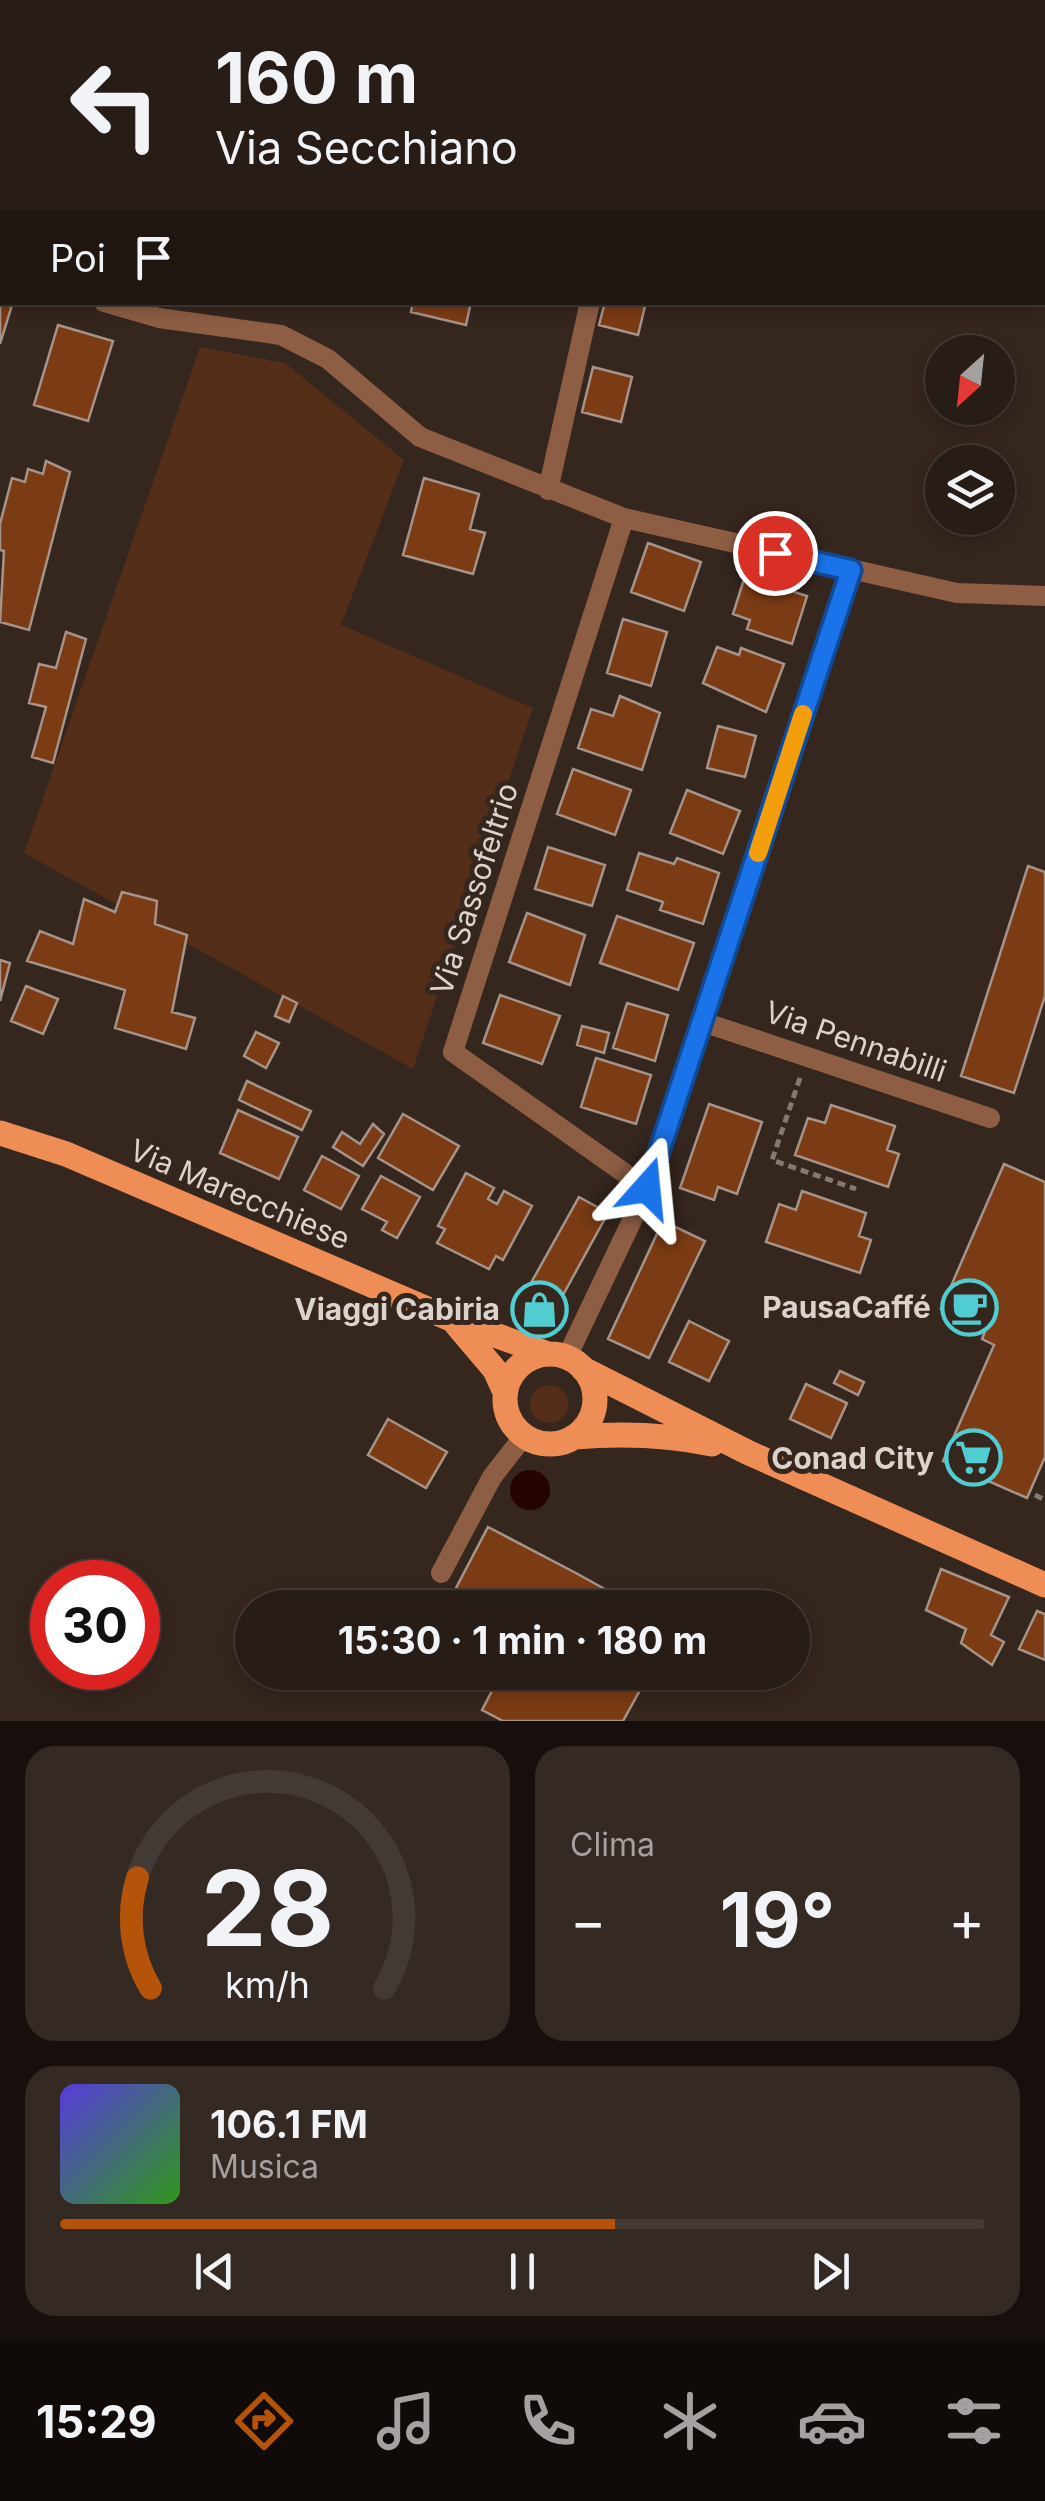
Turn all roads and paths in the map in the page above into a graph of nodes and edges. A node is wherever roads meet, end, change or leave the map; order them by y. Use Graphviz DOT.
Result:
graph roads {
  1 [pos="114,305"];
  2 [pos="589,305"];
  3 [pos="548,490"];
  4 [pos="624,518"];
  5 [pos="851,570"];
  6 [pos="1045,596"];
  7 [pos="703,1022"];
  8 [pos="808,1056"];
  9 [pos="990,1118"];
  10 [pos="0,1133"];
  11 [pos="647,1188"];
  12 [pos="856,1189"];
  13 [pos="453,1320"];
  14 [pos="566,1360"];
  15 [pos="505,1392"];
  16 [pos="524,1436"];
  17 [pos="574,1438"];
  18 [pos="746,1452"];
  19 [pos="1035,1496"];
  20 [pos="1045,1500"];
  21 [pos="441,1574"];
  22 [pos="1045,1585"];
  1 -- 3 [label="street"];
  2 -- 3 [label="street"];
  3 -- 4 [label="street"];
  4 -- 5 [label="street"];
  4 -- 11 [label="street, Via Sassofeltrio"];
  5 -- 6 [label="street"];
  5 -- 7 [label="street"];
  7 -- 8 [label="street, Via Pennabilli"];
  7 -- 11 [label="street"];
  8 -- 9 [label="street, Via Pennabilli"];
  8 -- 12 [label="path"];
  10 -- 13 [label="main road, Via Marecchiese"];
  11 -- 14 [label="street"];
  13 -- 14 [label="main road, Via Marecchiese"];
  13 -- 15 [label="main road, Via Marecchiese"];
  14 -- 15 [label="main road"];
  14 -- 17 [label="main road"];
  14 -- 18 [label="main road, Via Marecchiese"];
  15 -- 16 [label="main road, Via Marecchiese"];
  16 -- 17 [label="main road, Via Marecchiese"];
  16 -- 21 [label="street"];
  17 -- 18 [label="main road, Via Marecchiese"];
  18 -- 22 [label="main road, Via Marecchiese"];
  19 -- 20 [label="path"];
}
